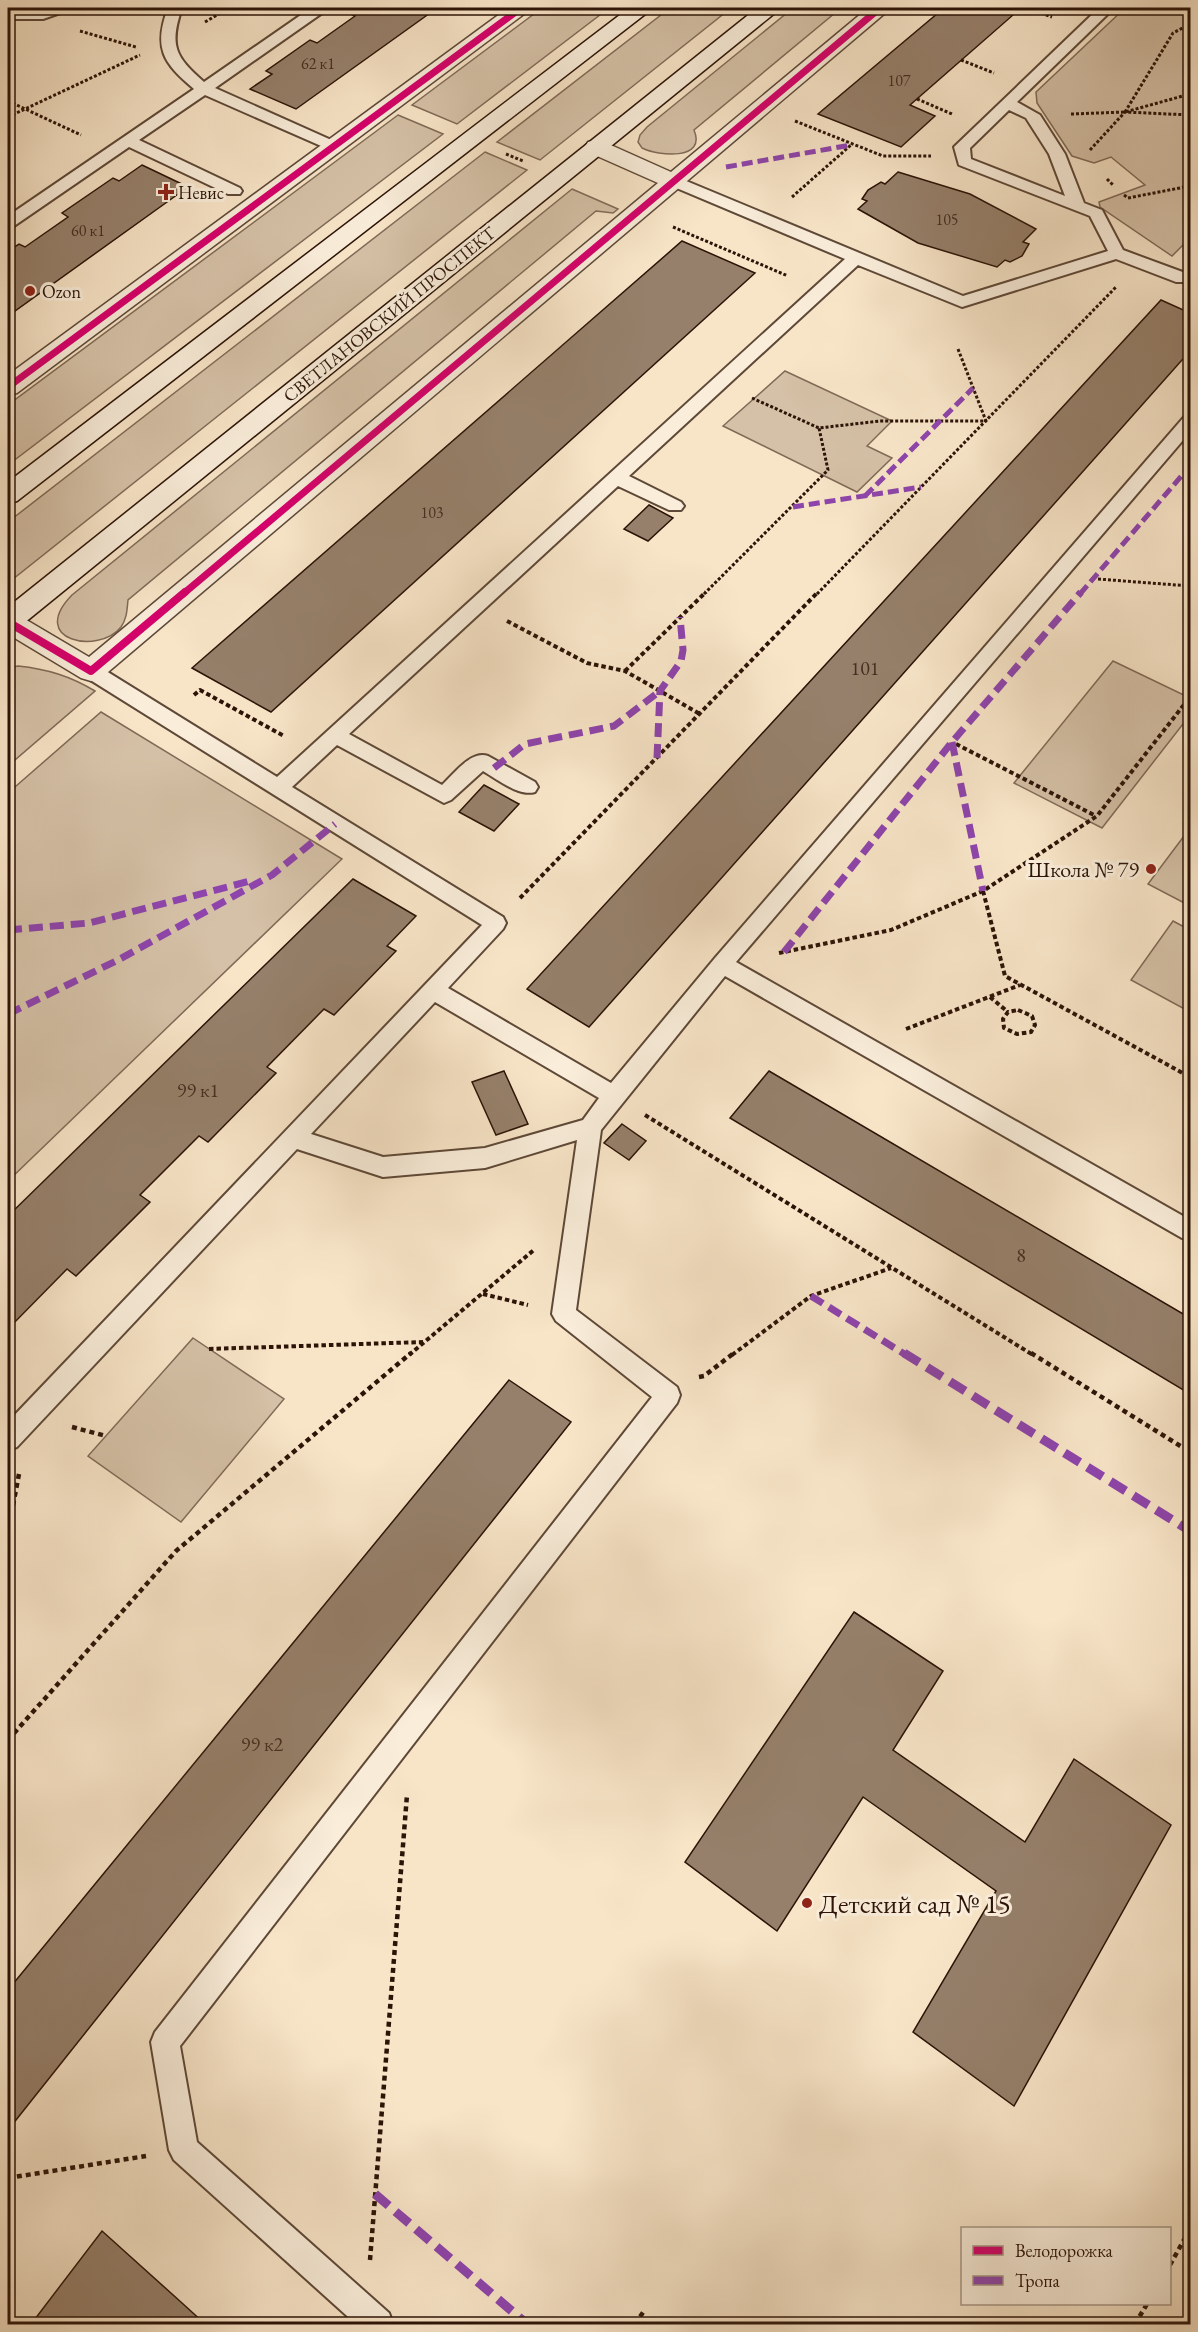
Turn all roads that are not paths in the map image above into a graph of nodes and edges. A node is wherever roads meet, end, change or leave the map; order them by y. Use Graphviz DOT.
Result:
graph roads {
  1 [pos="61,8"];
  2 [pos="175,8"];
  3 [pos="521,8"];
  4 [pos="642,8"];
  5 [pos="770,8"];
  6 [pos="880,8"];
  7 [pos="1107,8"];
  8 [pos="308,12"];
  9 [pos="8,15"];
  10 [pos="204,89"];
  11 [pos="1010,104"];
  12 [pos="129,141"];
  13 [pos="333,146"];
  14 [pos="596,147"];
  15 [pos="673,181"];
  16 [pos="234,191"];
  17 [pos="1077,206"];
  18 [pos="8,223"];
  19 [pos="1117,253"];
  20 [pos="857,257"];
  21 [pos="1188,276"];
  22 [pos="8,387"];
  23 [pos="1191,421"];
  24 [pos="617,478"];
  25 [pos="8,495"];
  26 [pos="675,506"];
  27 [pos="8,621"];
  28 [pos="92,671"];
  29 [pos="336,735"];
  30 [pos="528,787"];
  31 [pos="278,788"];
  32 [pos="722,964"];
  33 [pos="433,990"];
  34 [pos="614,1096"];
  35 [pos="590,1126"];
  36 [pos="294,1138"];
  37 [pos="1191,1231"];
  38 [pos="8,1439"];
  39 [pos="372,2319"];
  1 -- 9 [label="lane"];
  2 -- 10 [label="lane"];
  3 -- 13 [label="street"];
  4 -- 25 [label="street"];
  5 -- 14 [label="street, СВЕТЛАНОВСКИЙ ПРОСПЕКТ"];
  6 -- 15 [label="street"];
  7 -- 11 [label="lane"];
  8 -- 10 [label="lane"];
  10 -- 12 [label="lane"];
  10 -- 13 [label="lane"];
  11 -- 17 [label="lane"];
  11 -- 17 [label="lane"];
  12 -- 16 [label="lane"];
  12 -- 18 [label="lane"];
  13 -- 22 [label="street"];
  14 -- 15 [label="street"];
  14 -- 27 [label="street, СВЕТЛАНОВСКИЙ ПРОСПЕКТ"];
  15 -- 20 [label="lane"];
  15 -- 28 [label="street"];
  17 -- 19 [label="lane"];
  19 -- 20 [label="lane"];
  19 -- 21 [label="lane"];
  20 -- 24 [label="lane"];
  23 -- 32 [label="lane"];
  24 -- 26 [label="lane"];
  24 -- 29 [label="lane"];
  27 -- 28 [label="street"];
  28 -- 31 [label="lane"];
  29 -- 30 [label="lane"];
  29 -- 31 [label="lane"];
  31 -- 33 [label="lane"];
  32 -- 34 [label="lane"];
  32 -- 37 [label="lane"];
  33 -- 34 [label="lane"];
  33 -- 36 [label="lane"];
  34 -- 35 [label="lane"];
  35 -- 36 [label="lane"];
  35 -- 39 [label="lane"];
  36 -- 38 [label="lane"];
}
